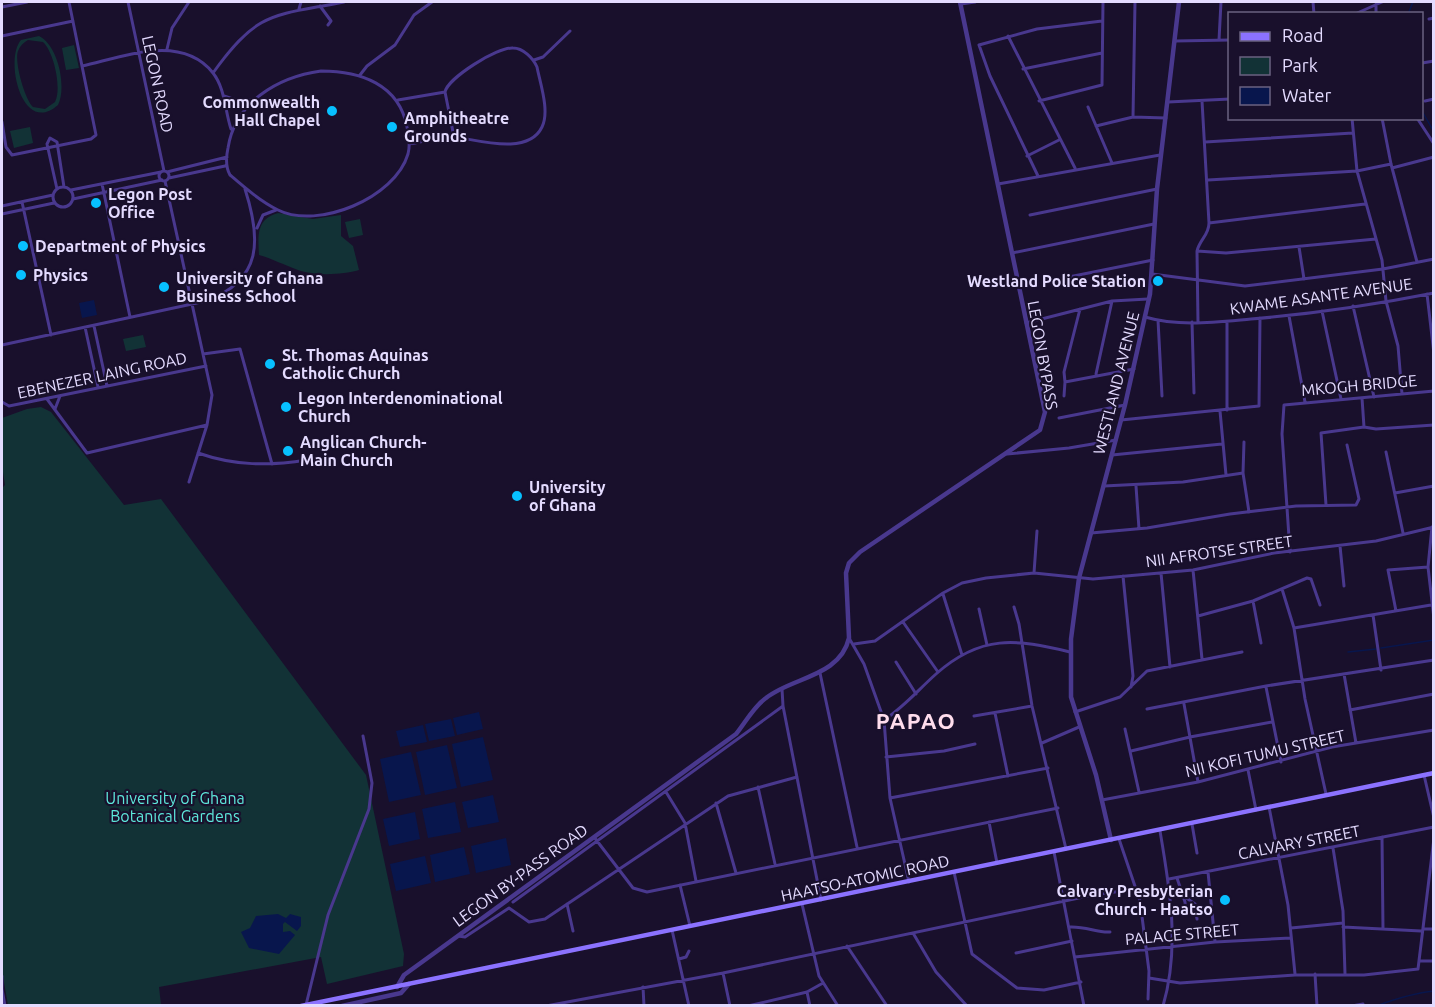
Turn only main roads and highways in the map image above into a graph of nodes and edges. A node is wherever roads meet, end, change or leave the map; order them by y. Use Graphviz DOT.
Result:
graph roads {
  1 [pos="1434,774"];
  2 [pos="304,1005"];
  1 -- 2 [label="main road, HAATSO-ATOMIC ROAD"];
}
